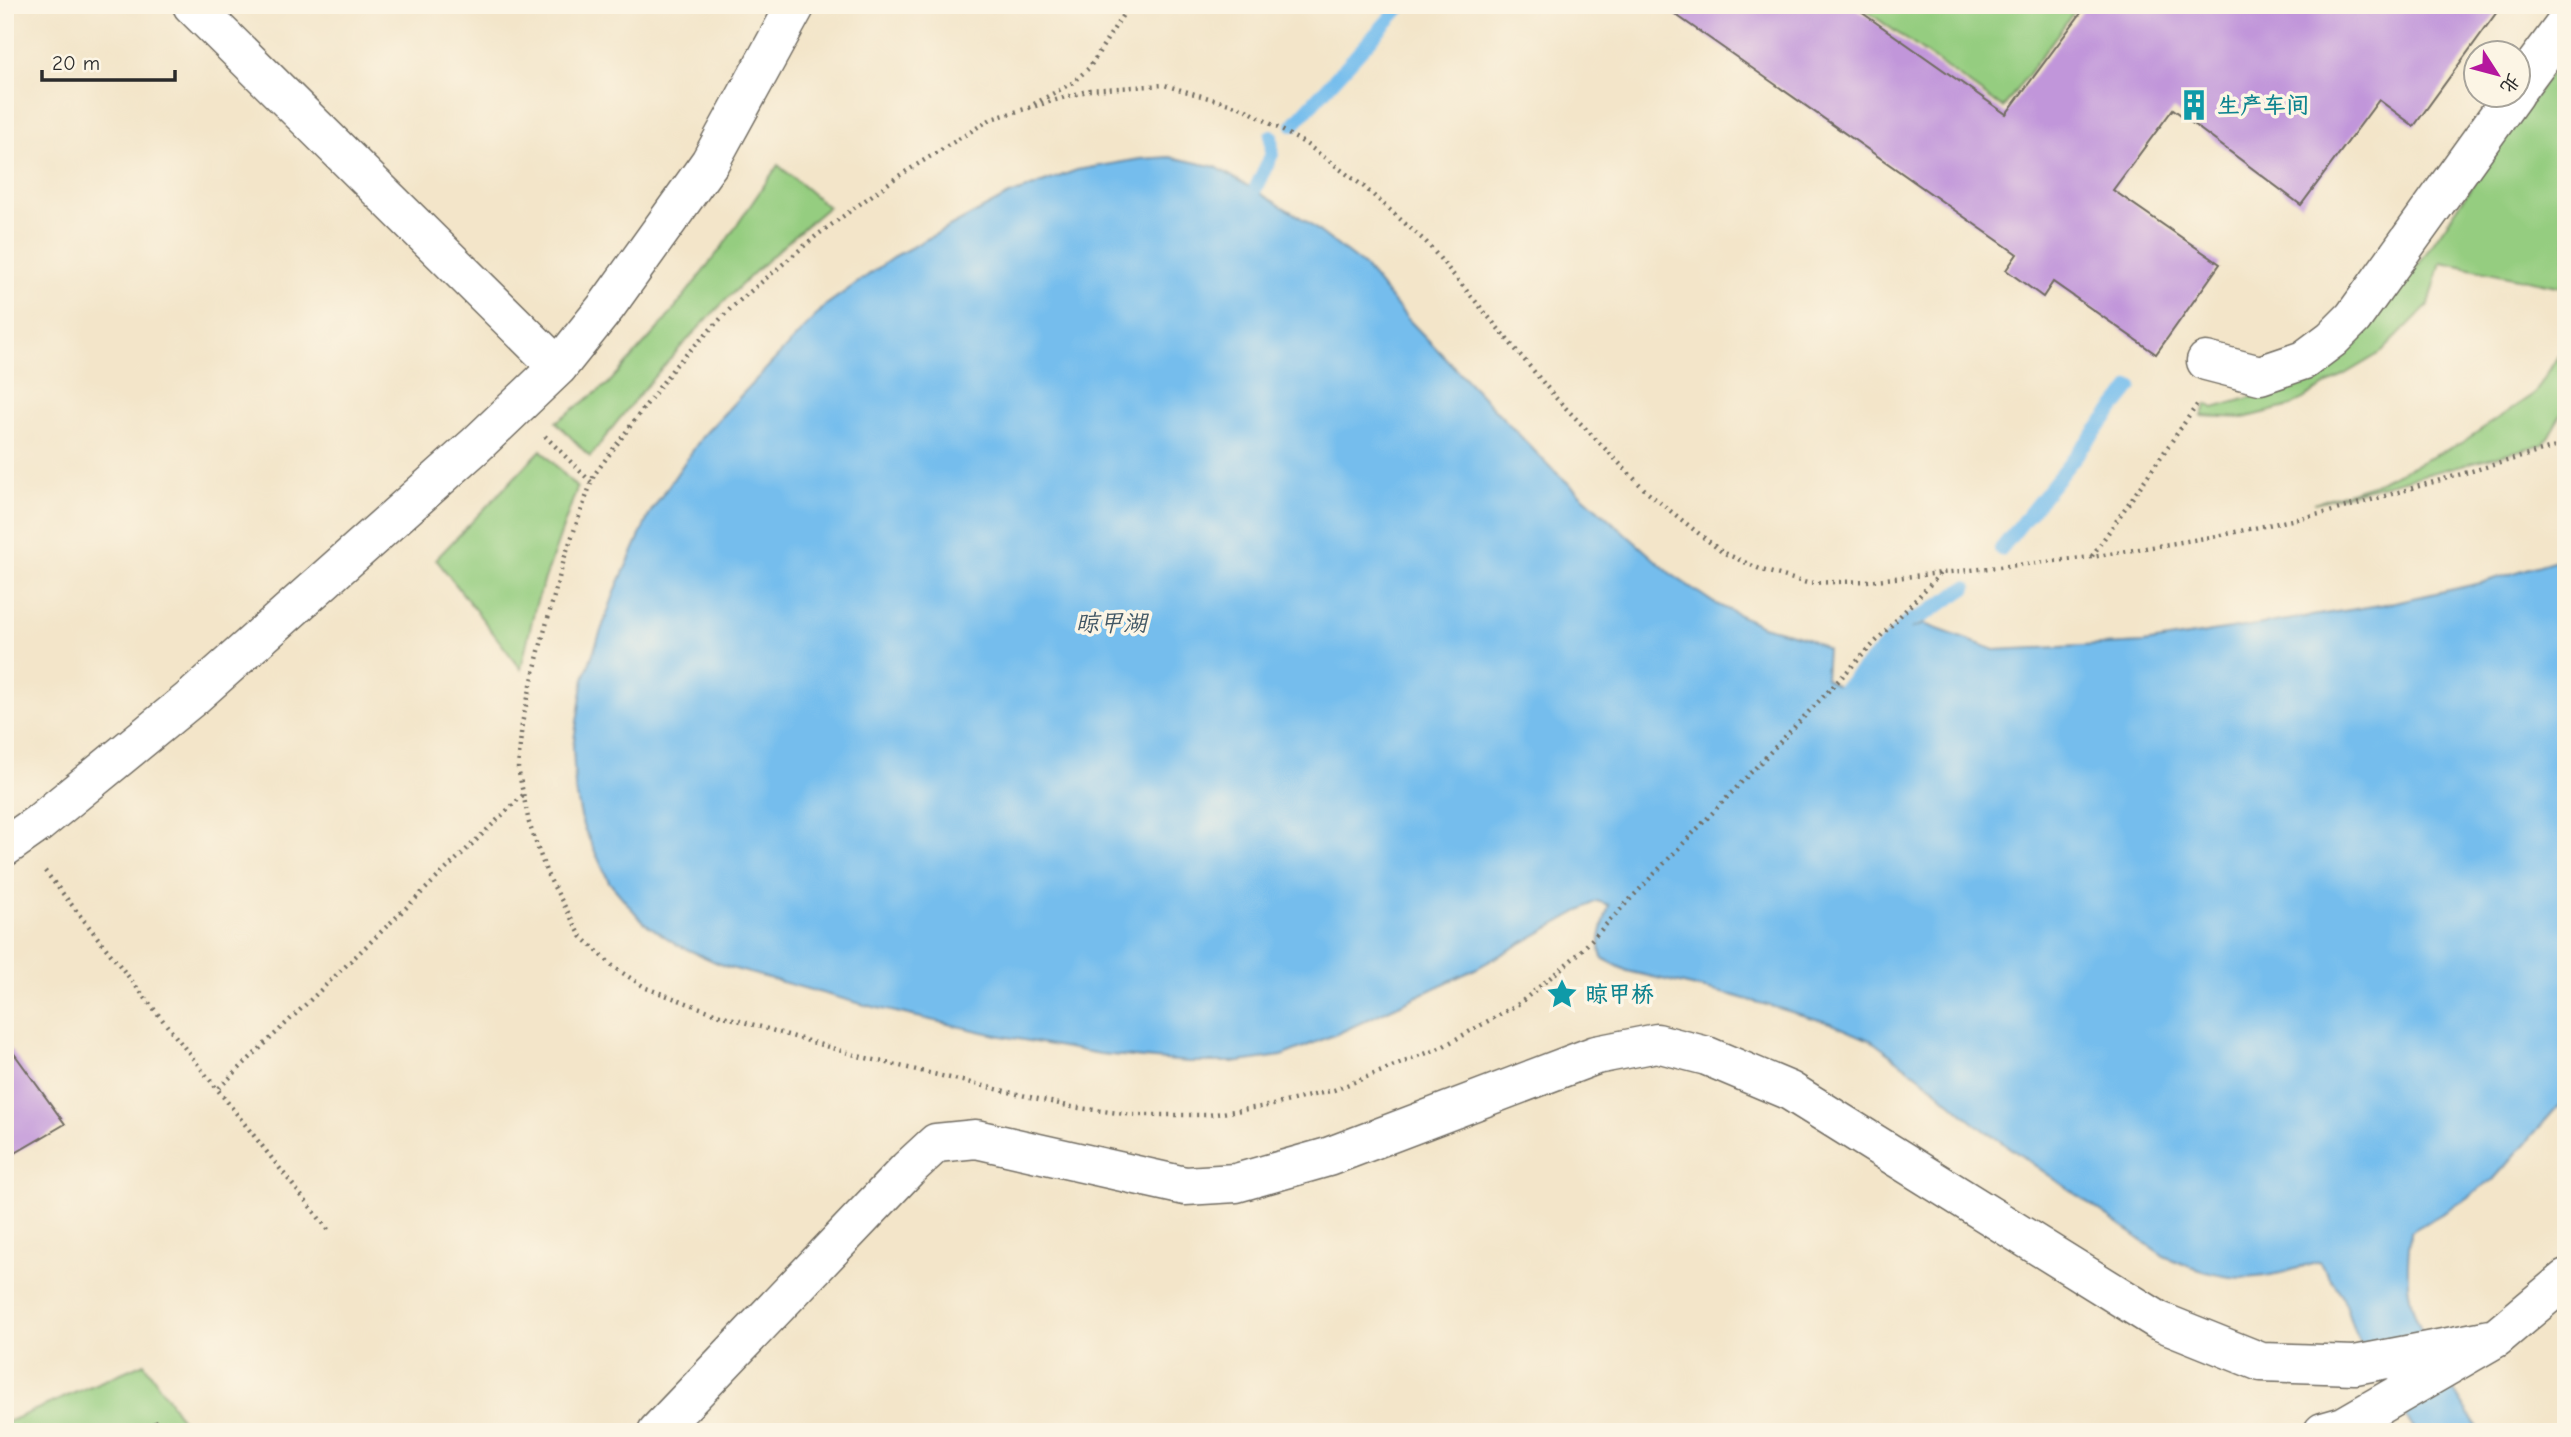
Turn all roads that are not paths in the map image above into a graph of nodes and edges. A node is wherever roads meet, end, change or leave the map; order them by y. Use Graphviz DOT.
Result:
graph roads {
  1 [pos="192,5"];
  2 [pos="796,5"];
  3 [pos="2566,23"];
  4 [pos="2532,70"];
  5 [pos="2504,108"];
  6 [pos="2215,363"];
  7 [pos="558,367"];
  8 [pos="12,842"];
  9 [pos="2566,1279"];
  10 [pos="2496,1338"];
  11 [pos="657,1432"];
  12 [pos="2323,1432"];
  1 -- 7 [label="street"];
  2 -- 7 [label="street"];
  3 -- 4 [label="street"];
  5 -- 6 [label="street"];
  7 -- 8 [label="street"];
  9 -- 10 [label="street"];
  10 -- 11 [label="street"];
  10 -- 12 [label="street"];
}
